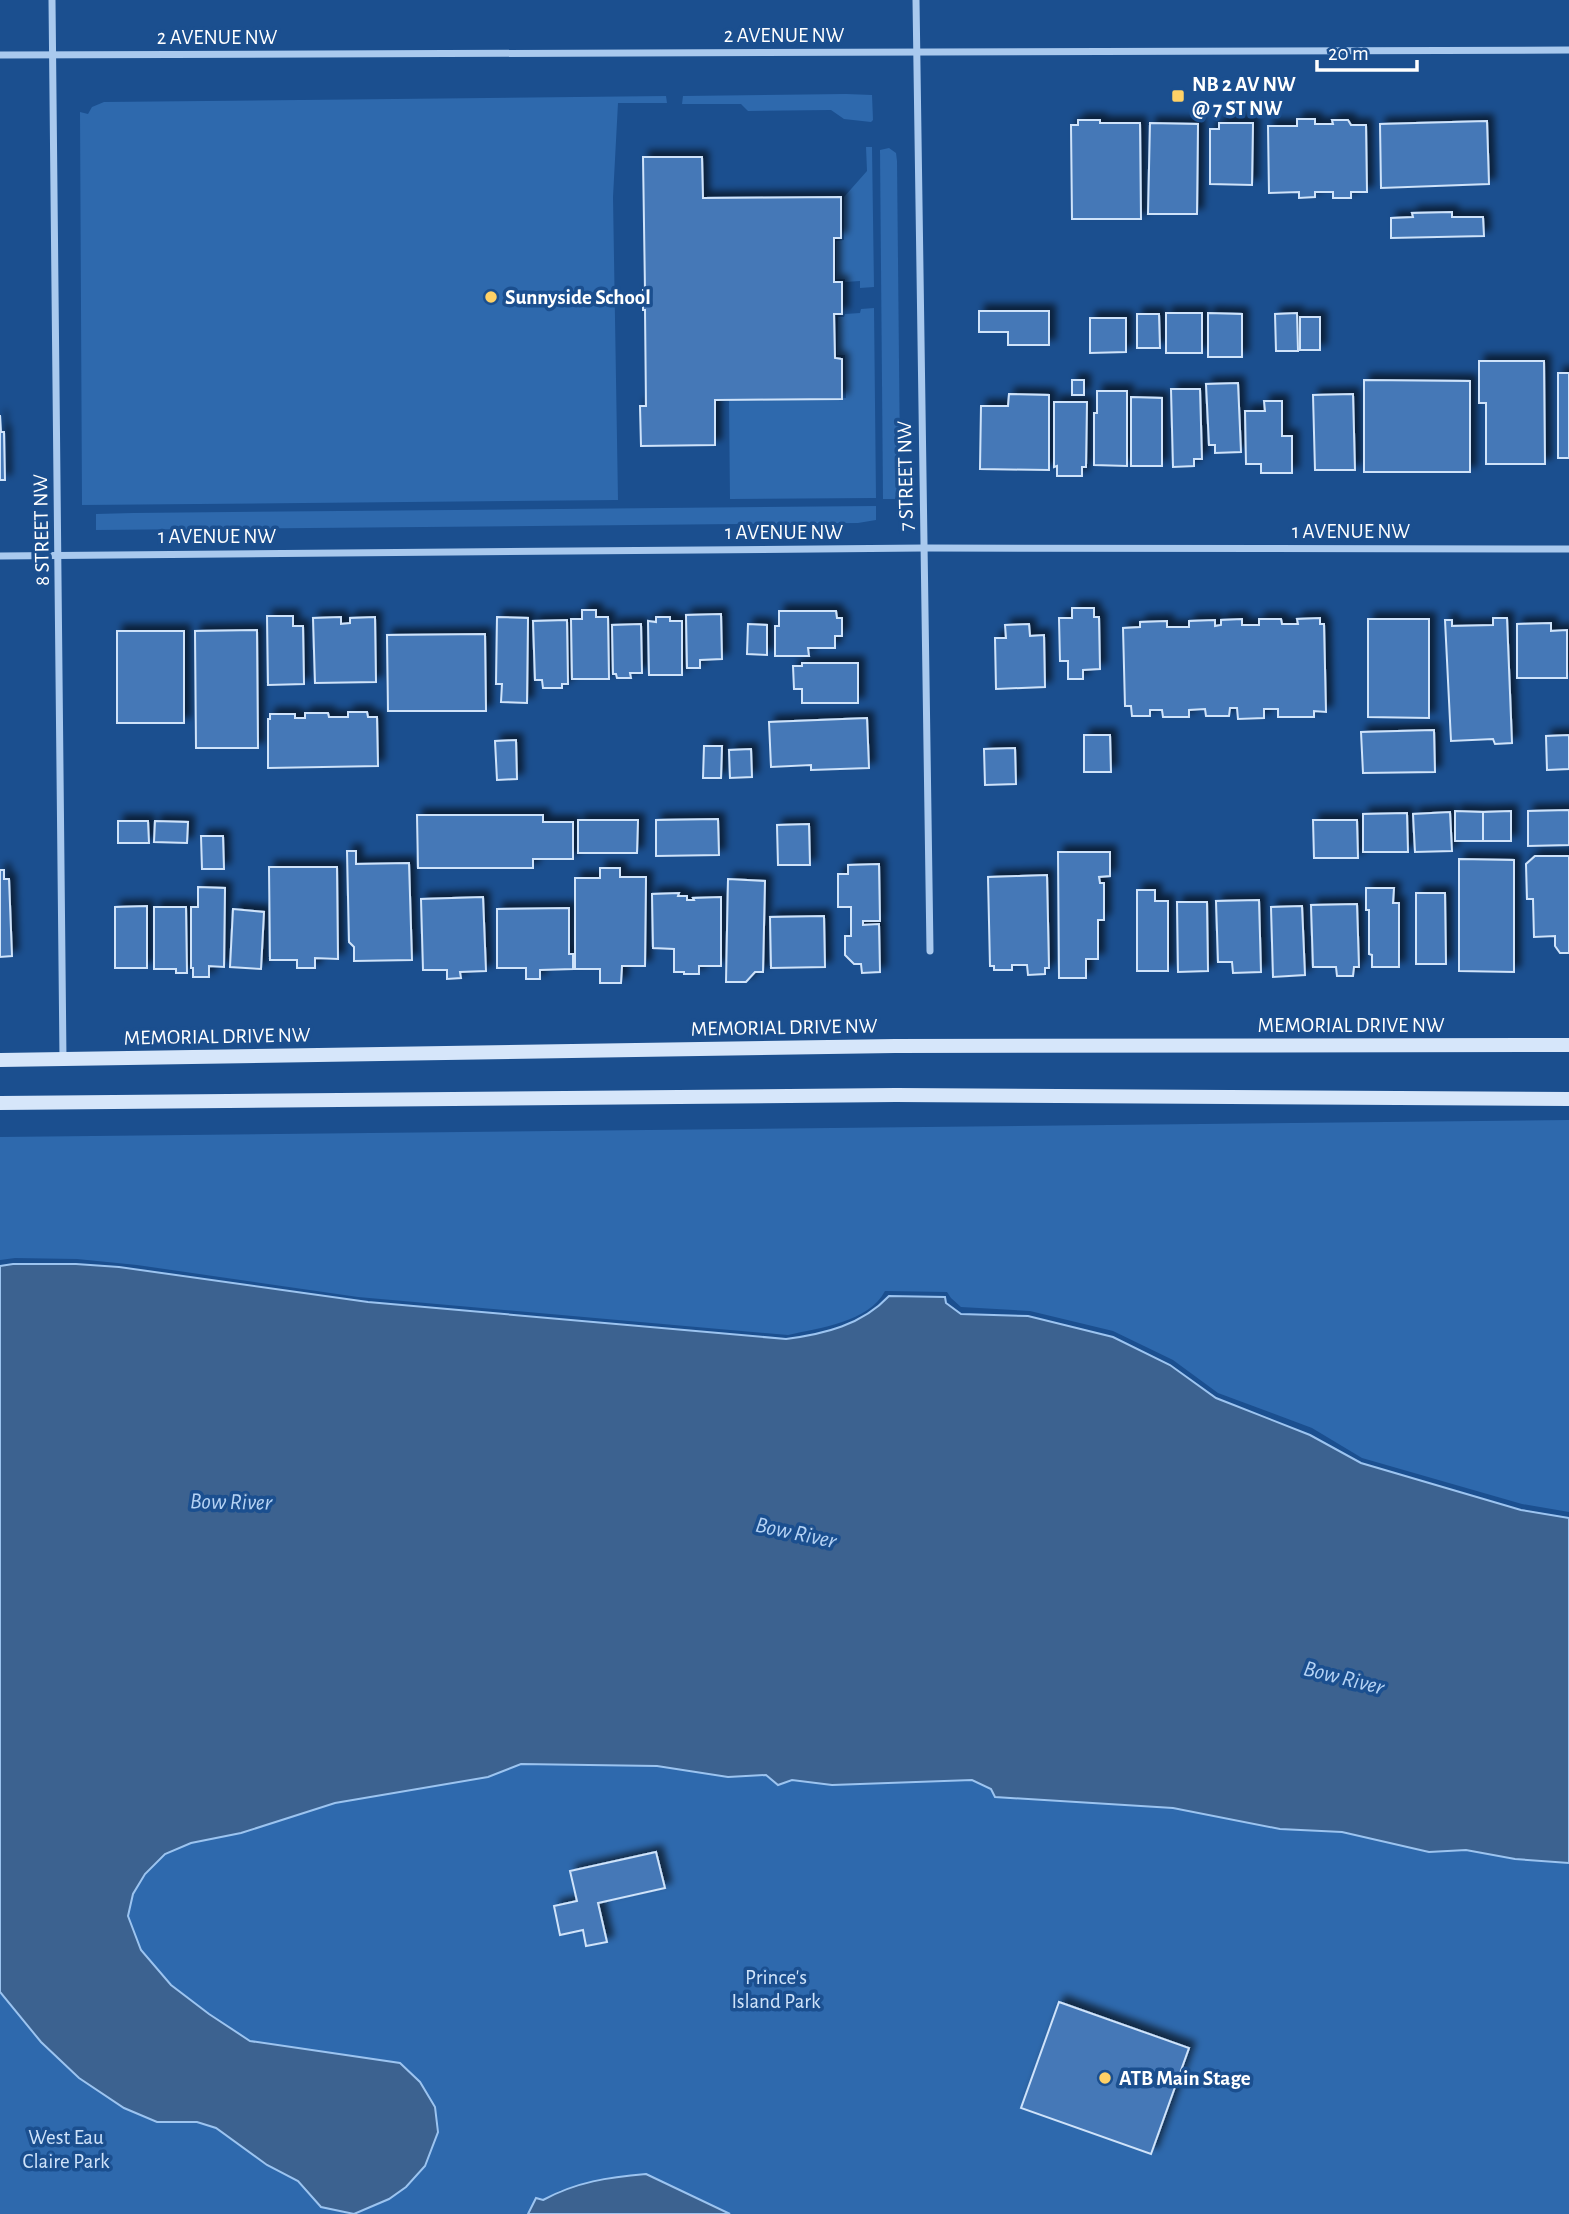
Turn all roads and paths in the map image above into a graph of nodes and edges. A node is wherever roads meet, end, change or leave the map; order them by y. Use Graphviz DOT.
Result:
graph roads {
  1 [pos="52,0"];
  2 [pos="916,0"];
  3 [pos="1569,50"];
  4 [pos="916,53"];
  5 [pos="53,54"];
  6 [pos="0,55"];
  7 [pos="924,548"];
  8 [pos="1569,549"];
  9 [pos="0,556"];
  10 [pos="58,556"];
  11 [pos="930,951"];
  12 [pos="1569,1045"];
  13 [pos="0,1060"];
  14 [pos="63,1060"];
  15 [pos="1569,1099"];
  16 [pos="0,1103"];
  1 -- 5 [label="street, 8 STREET NW"];
  2 -- 4 [label="street, 7 STREET NW"];
  3 -- 4 [label="street, 2 AVENUE NW"];
  4 -- 5 [label="street, 2 AVENUE NW"];
  4 -- 7 [label="street, 7 STREET NW"];
  5 -- 6 [label="street, 2 AVENUE NW"];
  5 -- 10 [label="street, 8 STREET NW"];
  7 -- 8 [label="street, 1 AVENUE NW"];
  7 -- 10 [label="street, 1 AVENUE NW"];
  7 -- 11 [label="street, 7 STREET NW"];
  9 -- 10 [label="street, 1 AVENUE NW"];
  10 -- 14 [label="street, 8 STREET NW"];
  12 -- 14 [label="main road, MEMORIAL DRIVE NW"];
  13 -- 14 [label="main road, MEMORIAL DRIVE NW"];
  15 -- 16 [label="main road"];
}
